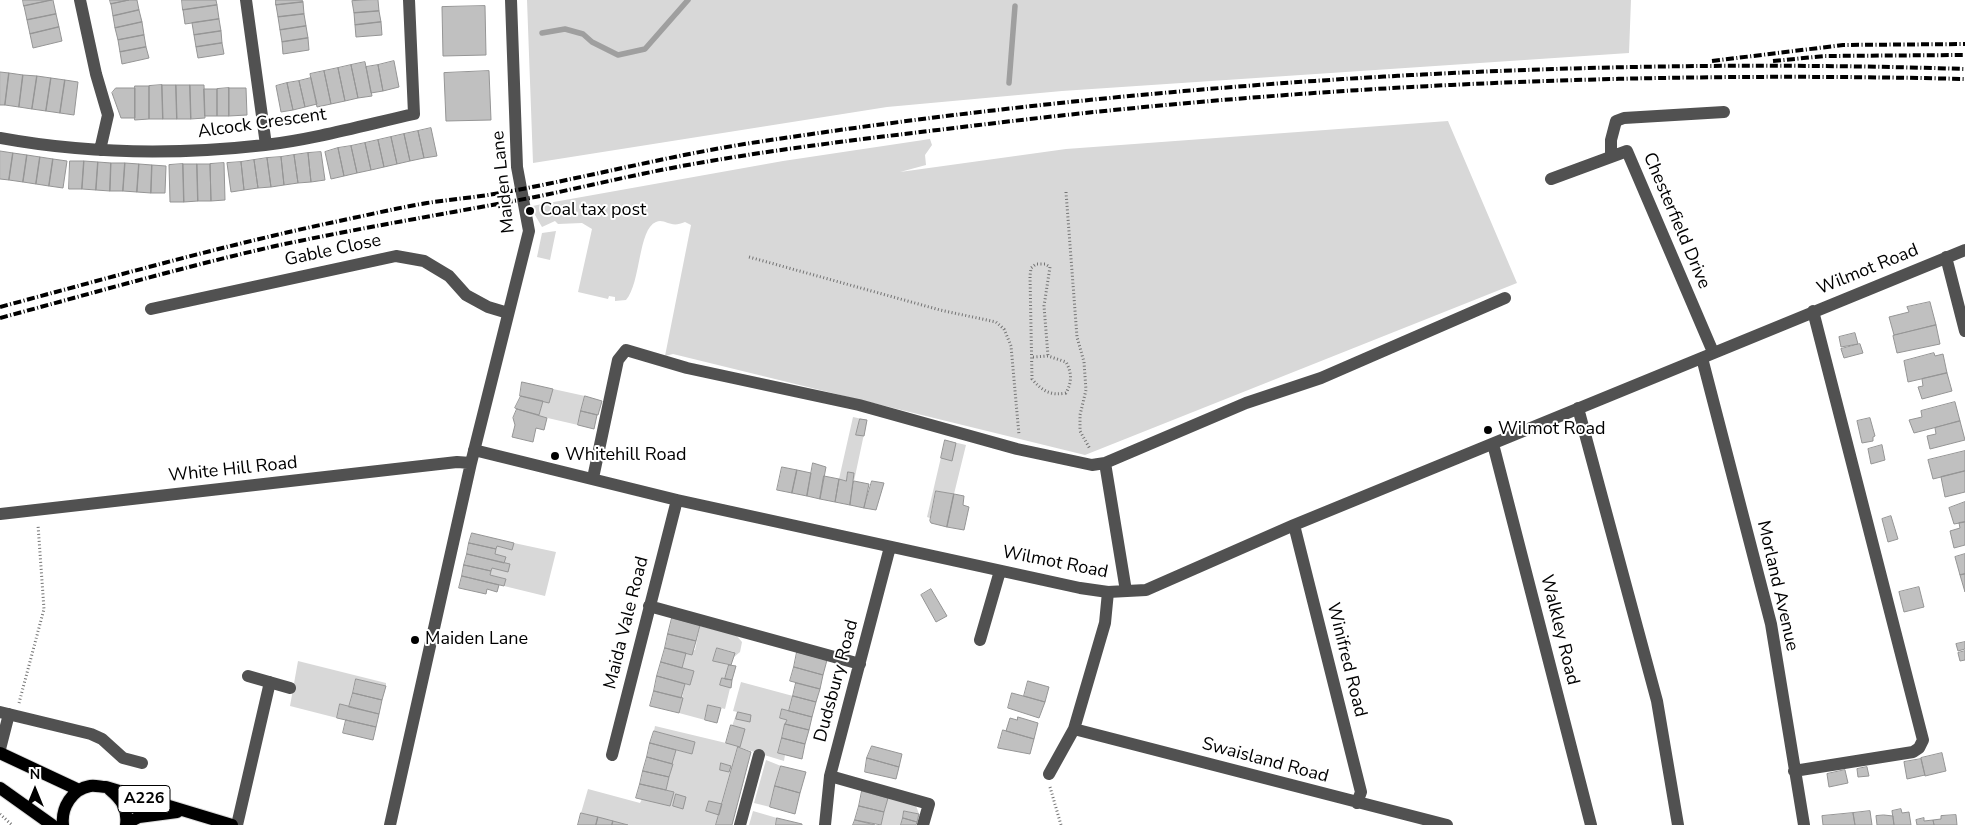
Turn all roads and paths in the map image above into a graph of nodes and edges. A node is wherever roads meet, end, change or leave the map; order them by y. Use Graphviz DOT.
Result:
graph roads {
  1 [pos="80,0"];
  2 [pos="246,0"];
  3 [pos="409,0"];
  4 [pos="511,0"];
  5 [pos="1724,112"];
  6 [pos="0,138"];
  7 [pos="266,145"];
  8 [pos="100,150"];
  9 [pos="1611,156"];
  10 [pos="1552,179"];
  11 [pos="1066,192"];
  12 [pos="1965,250"];
  13 [pos="749,257"];
  14 [pos="1946,257"];
  15 [pos="1504,298"];
  16 [pos="151,309"];
  17 [pos="1813,311"];
  18 [pos="508,313"];
  19 [pos="1965,331"];
  20 [pos="1708,355"];
  21 [pos="1048,356"];
  22 [pos="1033,357"];
  23 [pos="1578,408"];
  24 [pos="1493,444"];
  25 [pos="1017,449"];
  26 [pos="474,450"];
  27 [pos="471,463"];
  28 [pos="1105,463"];
  29 [pos="1092,465"];
  30 [pos="593,478"];
  31 [pos="677,500"];
  32 [pos="37,510"];
  33 [pos="0,514"];
  34 [pos="1294,525"];
  35 [pos="890,547"];
  36 [pos="1000,571"];
  37 [pos="1126,591"];
  38 [pos="1108,592"];
  39 [pos="650,606"];
  40 [pos="980,640"];
  41 [pos="860,664"];
  42 [pos="248,676"];
  43 [pos="270,682"];
  44 [pos="290,688"];
  45 [pos="8,714"];
  46 [pos="1074,729"];
  47 [pos="0,748"];
  48 [pos="0,753"];
  49 [pos="612,755"];
  50 [pos="759,755"];
  51 [pos="142,763"];
  52 [pos="1794,771"];
  53 [pos="1049,774"];
  54 [pos="830,776"];
  55 [pos="106,787"];
  56 [pos="0,788"];
  57 [pos="80,790"];
  58 [pos="1357,803"];
  59 [pos="182,812"];
  60 [pos="0,814"];
  61 [pos="126,824"];
  62 [pos="12,825"];
  63 [pos="52,825"];
  64 [pos="62,825"];
  65 [pos="232,825"];
  66 [pos="237,825"];
  67 [pos="390,825"];
  68 [pos="740,825"];
  69 [pos="826,825"];
  70 [pos="923,825"];
  71 [pos="1061,825"];
  72 [pos="1447,825"];
  73 [pos="1590,825"];
  74 [pos="1678,825"];
  75 [pos="1804,825"];
  1 -- 8 [label="street"];
  2 -- 7 [label="street"];
  3 -- 7 [label="street, Alcock Crescent"];
  4 -- 18 [label="street, Maiden Lane"];
  5 -- 9 [label="street"];
  6 -- 8 [label="street, Alcock Crescent"];
  7 -- 8 [label="street, Alcock Crescent"];
  9 -- 10 [label="street"];
  9 -- 20 [label="street, Chesterfield Drive"];
  11 -- 29 [label="path"];
  12 -- 14 [label="street, Wilmot Road"];
  13 -- 25 [label="path"];
  14 -- 17 [label="street, Wilmot Road"];
  14 -- 19 [label="street"];
  15 -- 28 [label="street"];
  16 -- 18 [label="street, Gable Close"];
  17 -- 20 [label="street, Wilmot Road"];
  17 -- 52 [label="street"];
  18 -- 26 [label="street, Maiden Lane"];
  20 -- 23 [label="street, Wilmot Road"];
  20 -- 52 [label="street, Morland Avenue"];
  21 -- 22 [label="path"];
  21 -- 22 [label="path"];
  21 -- 22 [label="path"];
  23 -- 24 [label="street, Wilmot Road"];
  23 -- 74 [label="street"];
  24 -- 34 [label="street, Wilmot Road"];
  24 -- 73 [label="street, Walkley Road"];
  25 -- 29 [label="street"];
  25 -- 30 [label="street"];
  26 -- 27 [label="street, Maiden Lane"];
  26 -- 30 [label="street, Wilmot Road"];
  27 -- 32 [label="street, White Hill Road"];
  27 -- 67 [label="street, Maiden Lane"];
  28 -- 29 [label="street"];
  28 -- 37 [label="street"];
  30 -- 31 [label="street, Wilmot Road"];
  31 -- 35 [label="street, Wilmot Road"];
  31 -- 39 [label="street, Maida Vale Road"];
  32 -- 33 [label="street, White Hill Road"];
  32 -- 45 [label="path"];
  34 -- 37 [label="street, Wilmot Road"];
  34 -- 58 [label="street, Winifred Road"];
  35 -- 36 [label="street, Wilmot Road"];
  35 -- 41 [label="street, Dudsbury Road"];
  36 -- 38 [label="street, Wilmot Road"];
  36 -- 40 [label="street"];
  37 -- 38 [label="street, Wilmot Road"];
  38 -- 46 [label="street"];
  39 -- 41 [label="street"];
  39 -- 49 [label="street, Maida Vale Road"];
  41 -- 54 [label="street, Dudsbury Road"];
  42 -- 43 [label="street"];
  43 -- 44 [label="street"];
  43 -- 66 [label="street"];
  45 -- 47 [label="street"];
  45 -- 51 [label="street"];
  46 -- 53 [label="street"];
  46 -- 58 [label="street, Swaisland Road"];
  48 -- 57 [label="main road"];
  50 -- 68 [label="street"];
  52 -- 75 [label="street, Morland Avenue"];
  53 -- 71 [label="path"];
  54 -- 69 [label="street, Dudsbury Road"];
  54 -- 70 [label="street"];
  55 -- 57 [label="main road"];
  55 -- 59 [label="main road, A226"];
  55 -- 61 [label="main road"];
  56 -- 63 [label="main road"];
  57 -- 64 [label="main road"];
  58 -- 72 [label="street, Swaisland Road"];
  59 -- 61 [label="main road, A226"];
  59 -- 65 [label="main road, A226"];
  60 -- 62 [label="path"];
}
